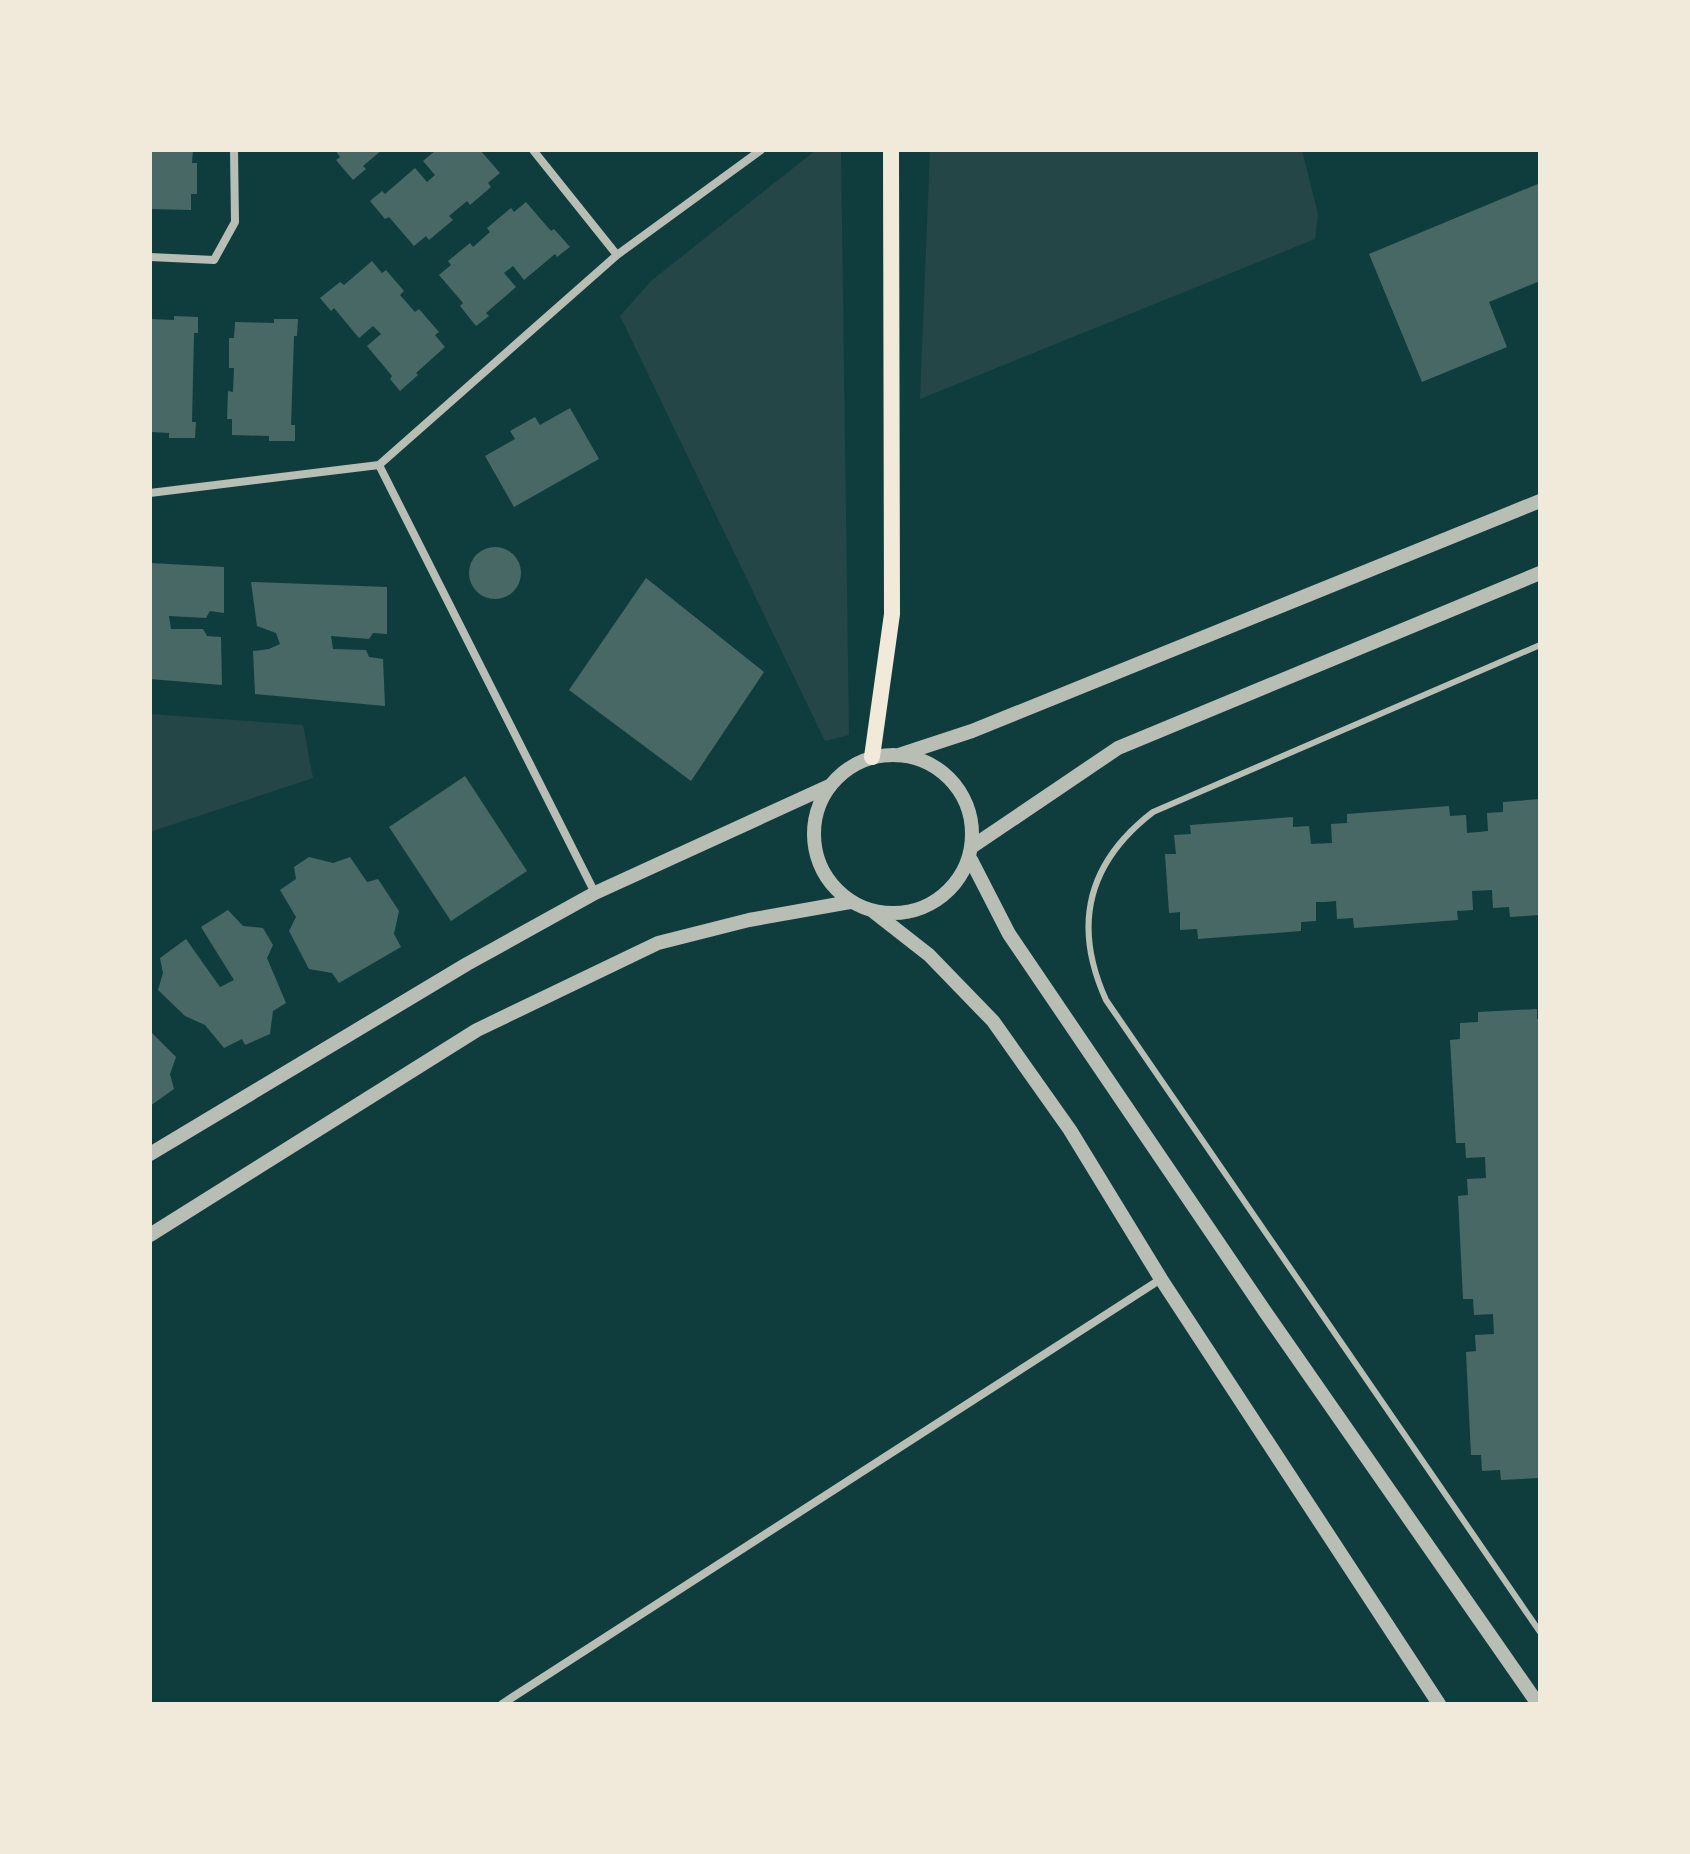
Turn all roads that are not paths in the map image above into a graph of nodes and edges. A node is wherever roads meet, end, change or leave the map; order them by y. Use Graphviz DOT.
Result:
graph roads {
  1 [pos="234,150"];
  2 [pos="533,150"];
  3 [pos="761,150"];
  4 [pos="891,150"];
  5 [pos="617,255"];
  6 [pos="150,257"];
  7 [pos="379,465"];
  8 [pos="150,493"];
  9 [pos="1540,501"];
  10 [pos="1540,573"];
  11 [pos="1540,645"];
  12 [pos="899,755"];
  13 [pos="872,757"];
  14 [pos="829,786"];
  15 [pos="972,853"];
  16 [pos="595,893"];
  17 [pos="850,902"];
  18 [pos="874,912"];
  19 [pos="150,1154"];
  20 [pos="150,1235"];
  21 [pos="1161,1279"];
  22 [pos="1540,1632"];
  23 [pos="502,1704"];
  24 [pos="1439,1704"];
  25 [pos="1538,1704"];
  1 -- 6 [label="street"];
  2 -- 5 [label="street"];
  3 -- 5 [label="street"];
  4 -- 13 [label="main road"];
  5 -- 7 [label="street"];
  7 -- 8 [label="street"];
  7 -- 16 [label="street"];
  9 -- 12 [label="street"];
  10 -- 15 [label="street"];
  11 -- 22 [label="lane"];
  12 -- 13 [label="street"];
  12 -- 15 [label="street"];
  13 -- 14 [label="street"];
  14 -- 16 [label="street"];
  14 -- 17 [label="street"];
  15 -- 18 [label="street"];
  15 -- 25 [label="street"];
  16 -- 19 [label="street"];
  17 -- 18 [label="street"];
  17 -- 20 [label="street"];
  18 -- 21 [label="street"];
  21 -- 23 [label="street"];
  21 -- 24 [label="street"];
}
